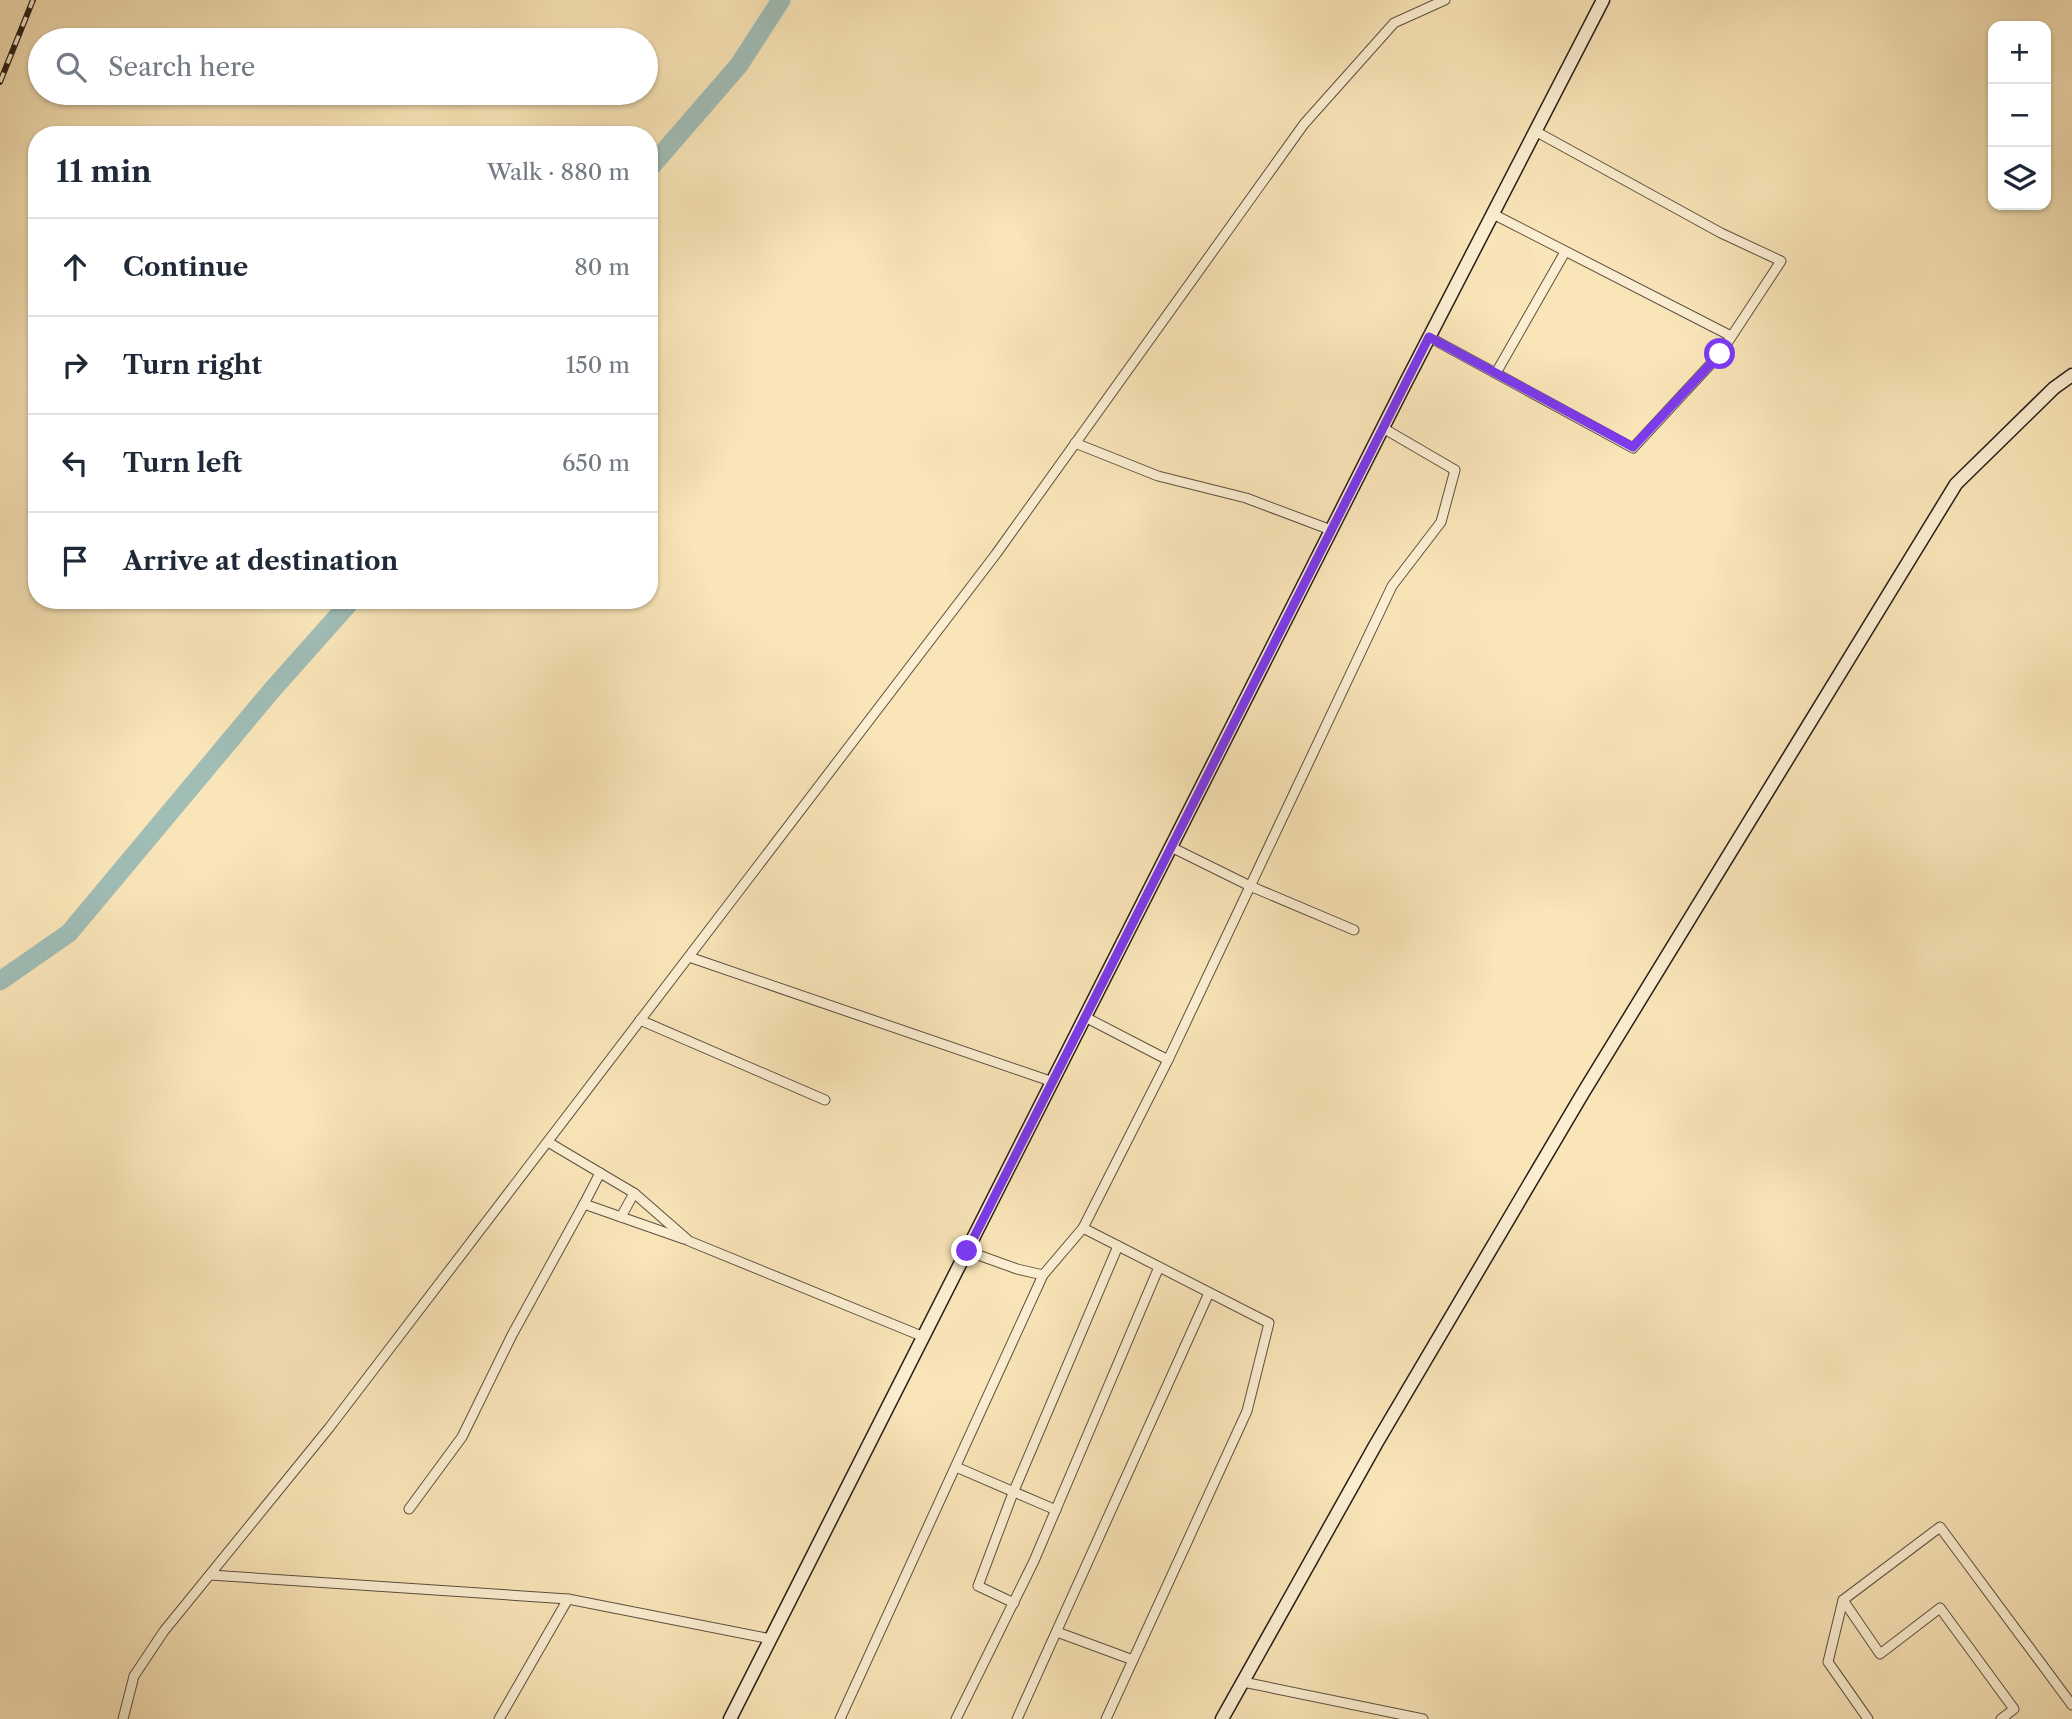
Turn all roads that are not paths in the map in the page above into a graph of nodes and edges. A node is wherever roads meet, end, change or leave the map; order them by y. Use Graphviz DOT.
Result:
graph roads {
  1 [pos="1444,0"];
  2 [pos="1603,0"];
  3 [pos="1535,131"];
  4 [pos="1493,214"];
  5 [pos="1565,251"];
  6 [pos="1731,336"];
  7 [pos="1429,337"];
  8 [pos="1496,373"];
  9 [pos="2072,375"];
  10 [pos="1383,428"];
  11 [pos="1075,443"];
  12 [pos="1331,530"];
  13 [pos="1171,847"];
  14 [pos="1250,886"];
  15 [pos="1354,930"];
  16 [pos="689,957"];
  17 [pos="1085,1017"];
  18 [pos="640,1020"];
  19 [pos="1168,1060"];
  20 [pos="1053,1082"];
  21 [pos="825,1100"];
  22 [pos="548,1142"];
  23 [pos="600,1173"];
  24 [pos="634,1193"];
  25 [pos="584,1204"];
  26 [pos="621,1217"];
  27 [pos="1083,1228"];
  28 [pos="688,1241"];
  29 [pos="1118,1246"];
  30 [pos="967,1251"];
  31 [pos="1159,1267"];
  32 [pos="1043,1275"];
  33 [pos="1209,1293"];
  34 [pos="924,1337"];
  35 [pos="956,1467"];
  36 [pos="1013,1493"];
  37 [pos="409,1508"];
  38 [pos="1056,1510"];
  39 [pos="210,1575"];
  40 [pos="568,1600"];
  41 [pos="1843,1600"];
  42 [pos="1014,1603"];
  43 [pos="1057,1632"];
  44 [pos="771,1639"];
  45 [pos="1133,1660"];
  46 [pos="1243,1682"];
  47 [pos="2072,1704"];
  48 [pos="122,1719"];
  49 [pos="499,1719"];
  50 [pos="730,1719"];
  51 [pos="840,1719"];
  52 [pos="956,1719"];
  53 [pos="1017,1719"];
  54 [pos="1106,1719"];
  55 [pos="1222,1719"];
  56 [pos="1423,1719"];
  57 [pos="1868,1719"];
  58 [pos="2001,1719"];
  1 -- 11 [label="street"];
  2 -- 3 [label="main road"];
  3 -- 4 [label="main road"];
  3 -- 6 [label="street"];
  4 -- 5 [label="street"];
  4 -- 7 [label="main road"];
  5 -- 6 [label="street"];
  5 -- 8 [label="street"];
  6 -- 8 [label="street"];
  7 -- 8 [label="street"];
  7 -- 10 [label="main road"];
  9 -- 46 [label="main road"];
  10 -- 12 [label="main road"];
  10 -- 14 [label="street"];
  11 -- 12 [label="street"];
  11 -- 16 [label="street"];
  12 -- 13 [label="main road"];
  13 -- 14 [label="street"];
  13 -- 17 [label="main road"];
  14 -- 15 [label="street"];
  14 -- 19 [label="street"];
  16 -- 18 [label="street"];
  16 -- 20 [label="street"];
  17 -- 19 [label="street"];
  17 -- 20 [label="main road"];
  18 -- 21 [label="street"];
  18 -- 22 [label="street"];
  19 -- 27 [label="street"];
  20 -- 30 [label="main road"];
  22 -- 23 [label="street"];
  22 -- 39 [label="street"];
  23 -- 24 [label="street"];
  23 -- 25 [label="street"];
  24 -- 26 [label="street"];
  24 -- 28 [label="street"];
  25 -- 26 [label="street"];
  25 -- 37 [label="street"];
  26 -- 28 [label="street"];
  27 -- 29 [label="street"];
  27 -- 32 [label="street"];
  28 -- 34 [label="street"];
  29 -- 31 [label="street"];
  29 -- 36 [label="street"];
  30 -- 32 [label="street"];
  30 -- 34 [label="main road"];
  31 -- 33 [label="street"];
  31 -- 38 [label="street"];
  32 -- 35 [label="street"];
  33 -- 43 [label="street"];
  33 -- 45 [label="street"];
  34 -- 44 [label="main road"];
  35 -- 36 [label="street"];
  35 -- 51 [label="street"];
  36 -- 38 [label="street"];
  36 -- 42 [label="street"];
  38 -- 42 [label="street"];
  39 -- 40 [label="street"];
  39 -- 48 [label="street"];
  40 -- 44 [label="street"];
  40 -- 49 [label="street"];
  41 -- 47 [label="street"];
  41 -- 57 [label="street"];
  41 -- 58 [label="street"];
  42 -- 52 [label="street"];
  43 -- 45 [label="street"];
  43 -- 53 [label="street"];
  44 -- 50 [label="main road"];
  45 -- 54 [label="street"];
  46 -- 55 [label="main road"];
  46 -- 56 [label="street"];
}
